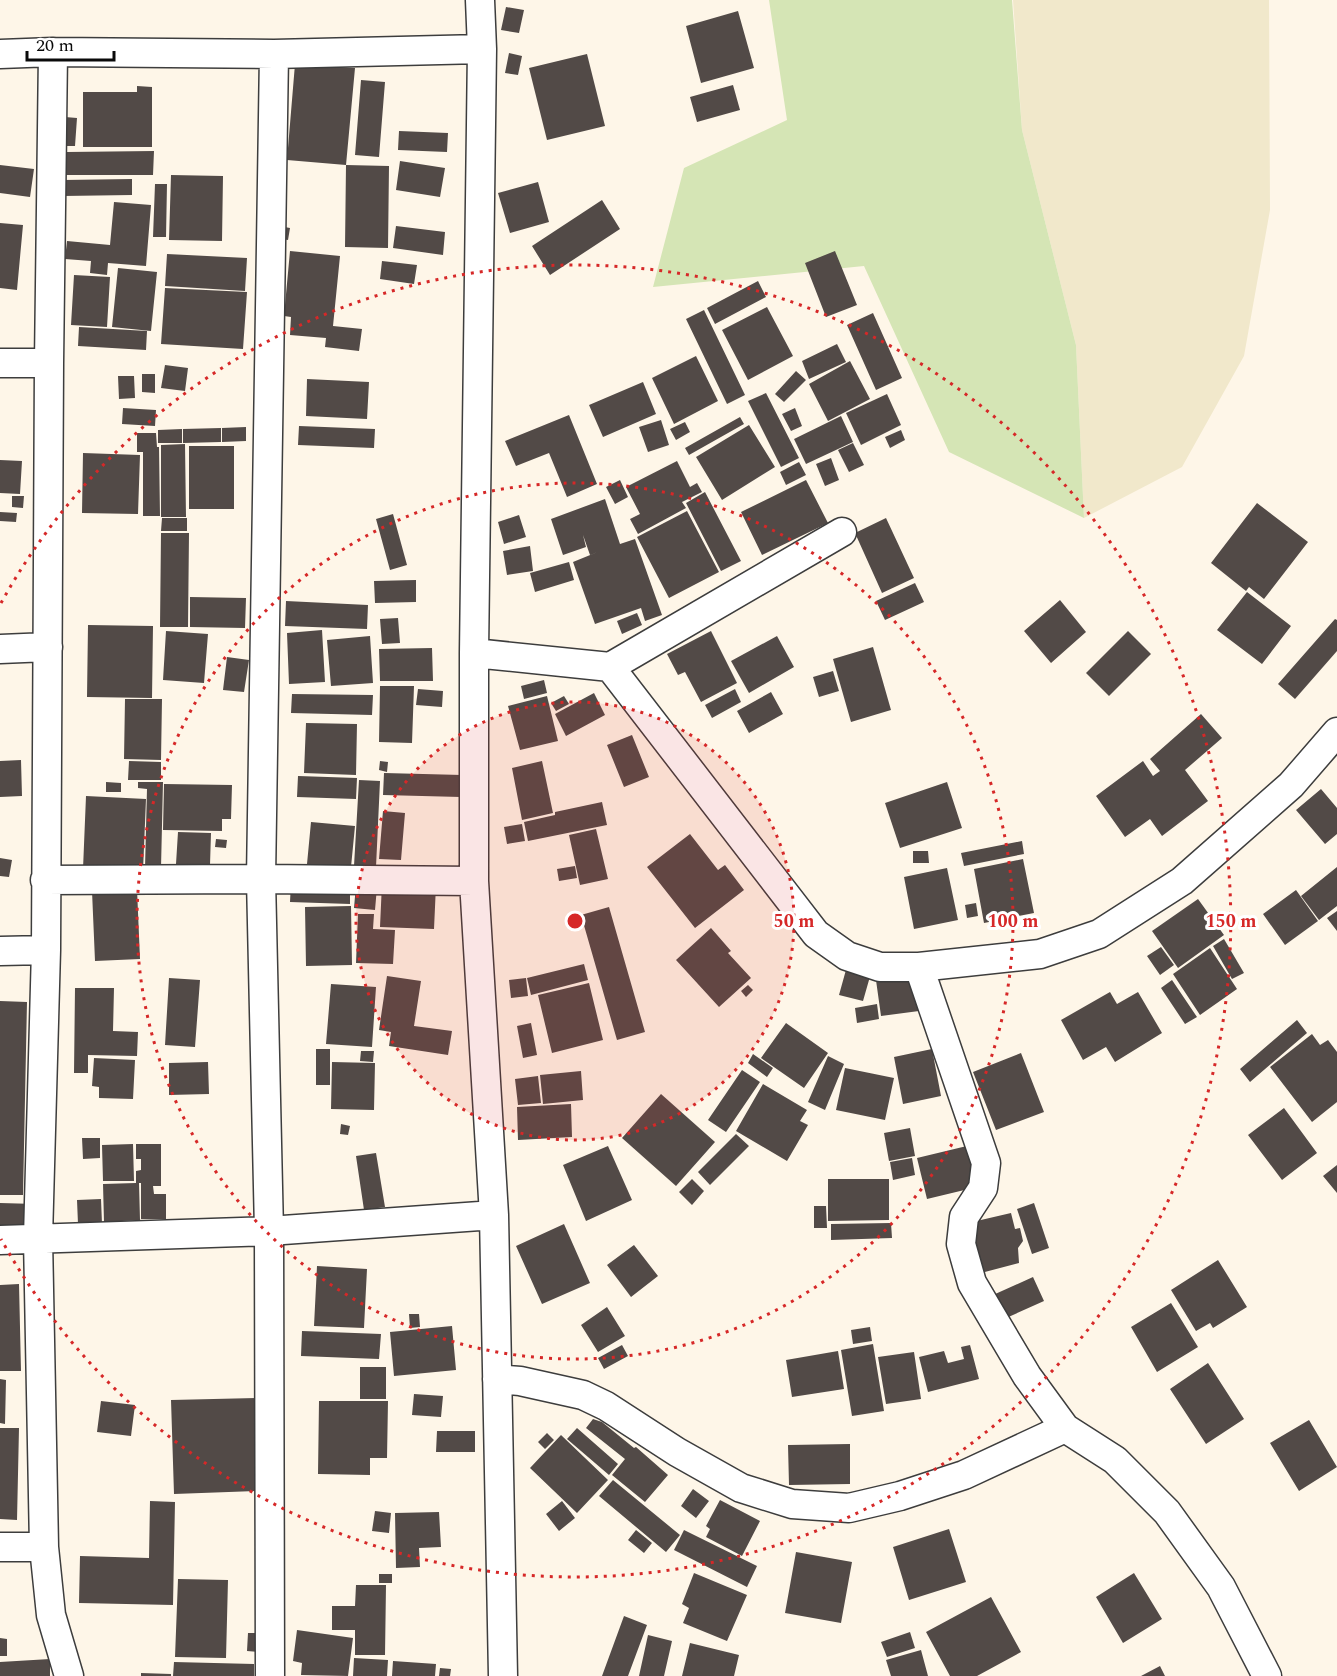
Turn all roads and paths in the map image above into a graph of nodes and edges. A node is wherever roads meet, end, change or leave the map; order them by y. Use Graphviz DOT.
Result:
graph roads {
  1 [pos="480,0"];
  2 [pos="482,49"];
  3 [pos="53,52"];
  4 [pos="0,54"];
  5 [pos="274,54"];
  6 [pos="0,363"];
  7 [pos="49,363"];
  8 [pos="842,532"];
  9 [pos="48,647"];
  10 [pos="0,649"];
  11 [pos="474,653"];
  12 [pos="610,667"];
  13 [pos="1337,732"];
  14 [pos="261,879"];
  15 [pos="45,880"];
  16 [pos="474,881"];
  17 [pos="46,950"];
  18 [pos="0,951"];
  19 [pos="919,967"];
  20 [pos="494,1215"];
  21 [pos="269,1230"];
  22 [pos="38,1238"];
  23 [pos="0,1240"];
  24 [pos="497,1379"];
  25 [pos="1065,1428"];
  26 [pos="0,1547"];
  27 [pos="44,1547"];
  28 [pos="69,1676"];
  29 [pos="270,1676"];
  30 [pos="503,1676"];
  31 [pos="1267,1676"];
  1 -- 2 [label="street"];
  2 -- 5 [label="street"];
  2 -- 11 [label="street"];
  3 -- 4 [label="street"];
  3 -- 5 [label="street"];
  3 -- 7 [label="street"];
  5 -- 14 [label="street"];
  6 -- 7 [label="street"];
  7 -- 9 [label="street"];
  8 -- 12 [label="street"];
  9 -- 10 [label="street"];
  9 -- 15 [label="street"];
  11 -- 12 [label="street"];
  11 -- 16 [label="street"];
  12 -- 19 [label="street"];
  13 -- 19 [label="street"];
  14 -- 15 [label="street"];
  14 -- 16 [label="street"];
  14 -- 21 [label="street"];
  15 -- 17 [label="street"];
  16 -- 20 [label="street"];
  17 -- 18 [label="street"];
  17 -- 22 [label="street"];
  19 -- 25 [label="street"];
  20 -- 21 [label="street"];
  20 -- 24 [label="street"];
  21 -- 22 [label="street"];
  21 -- 29 [label="street"];
  22 -- 23 [label="street"];
  22 -- 27 [label="street"];
  24 -- 25 [label="street"];
  24 -- 30 [label="street"];
  25 -- 31 [label="street"];
  26 -- 27 [label="street"];
  27 -- 28 [label="street"];
}
